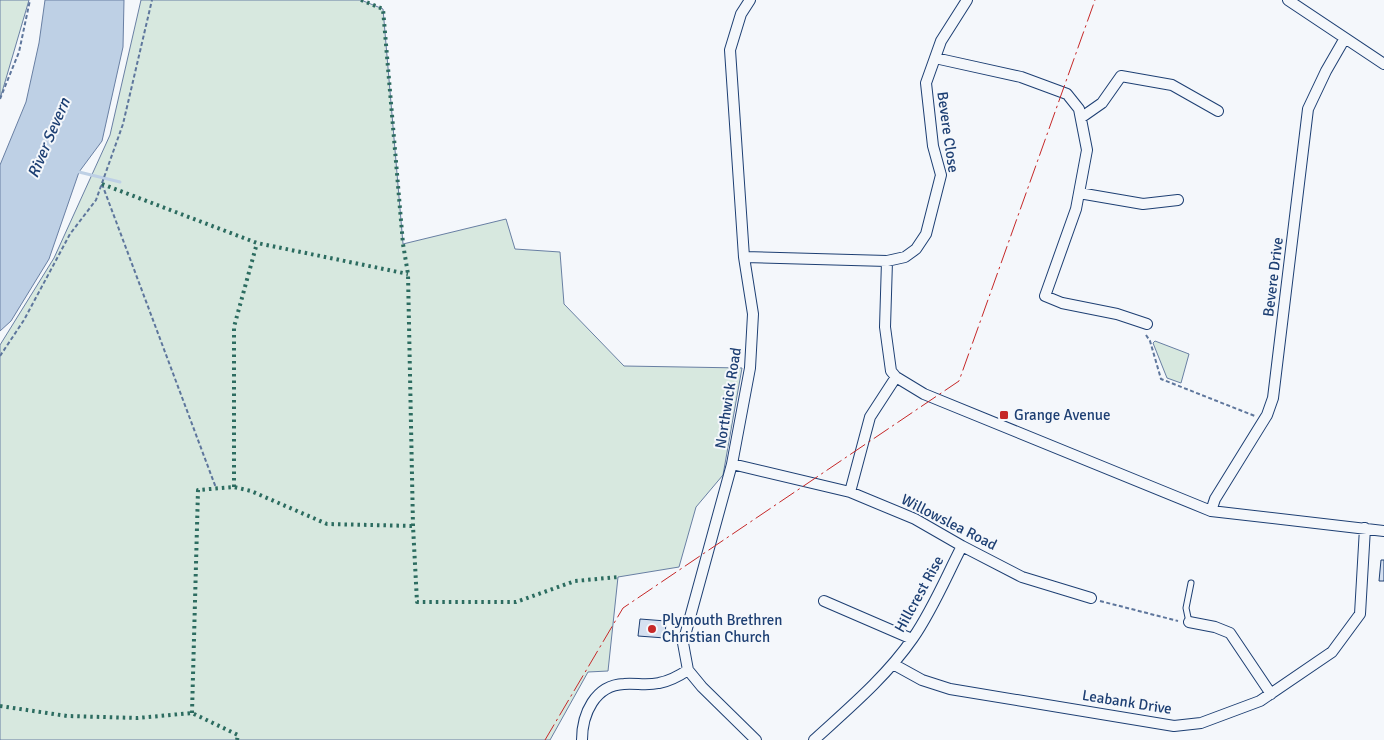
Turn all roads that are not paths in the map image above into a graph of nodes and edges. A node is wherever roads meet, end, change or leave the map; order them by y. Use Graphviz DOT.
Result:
graph roads {
  1 [pos="750,0"];
  2 [pos="967,0"];
  3 [pos="1291,1"];
  4 [pos="1345,38"];
  5 [pos="935,58"];
  6 [pos="1384,64"];
  7 [pos="1218,111"];
  8 [pos="1082,117"];
  9 [pos="1079,193"];
  10 [pos="1178,200"];
  11 [pos="744,257"];
  12 [pos="887,261"];
  13 [pos="1147,324"];
  14 [pos="896,377"];
  15 [pos="732,464"];
  16 [pos="850,492"];
  17 [pos="1211,511"];
  18 [pos="1365,528"];
  19 [pos="1384,531"];
  20 [pos="962,546"];
  21 [pos="1191,584"];
  22 [pos="1091,598"];
  23 [pos="824,600"];
  24 [pos="1189,622"];
  25 [pos="912,639"];
  26 [pos="893,664"];
  27 [pos="688,670"];
  28 [pos="1271,694"];
  29 [pos="582,740"];
  30 [pos="756,740"];
  31 [pos="814,740"];
  1 -- 11 [label="street, Northwick Road"];
  2 -- 5 [label="street, Bevere Close"];
  3 -- 4 [label="street"];
  4 -- 6 [label="street"];
  4 -- 17 [label="street, Bevere Drive"];
  5 -- 8 [label="street"];
  5 -- 12 [label="street, Bevere Close"];
  7 -- 8 [label="street"];
  8 -- 9 [label="street"];
  9 -- 10 [label="street"];
  9 -- 13 [label="street"];
  11 -- 12 [label="street, Bevere Close"];
  11 -- 15 [label="street, Northwick Road"];
  12 -- 14 [label="street"];
  14 -- 16 [label="street"];
  14 -- 17 [label="street"];
  15 -- 16 [label="street, Willowslea Road"];
  15 -- 27 [label="street, Northwick Road"];
  16 -- 20 [label="street, Willowslea Road"];
  17 -- 18 [label="street"];
  18 -- 19 [label="street"];
  18 -- 28 [label="street, Leabank Drive"];
  20 -- 22 [label="street, Willowslea Road"];
  20 -- 25 [label="street, Hillcrest Rise"];
  21 -- 24 [label="lane"];
  23 -- 25 [label="street"];
  24 -- 28 [label="street"];
  25 -- 26 [label="street, Hillcrest Rise"];
  26 -- 28 [label="street, Leabank Drive"];
  26 -- 31 [label="street, Hillcrest Rise"];
  27 -- 29 [label="street"];
  27 -- 30 [label="street, Northwick Road"];
}
